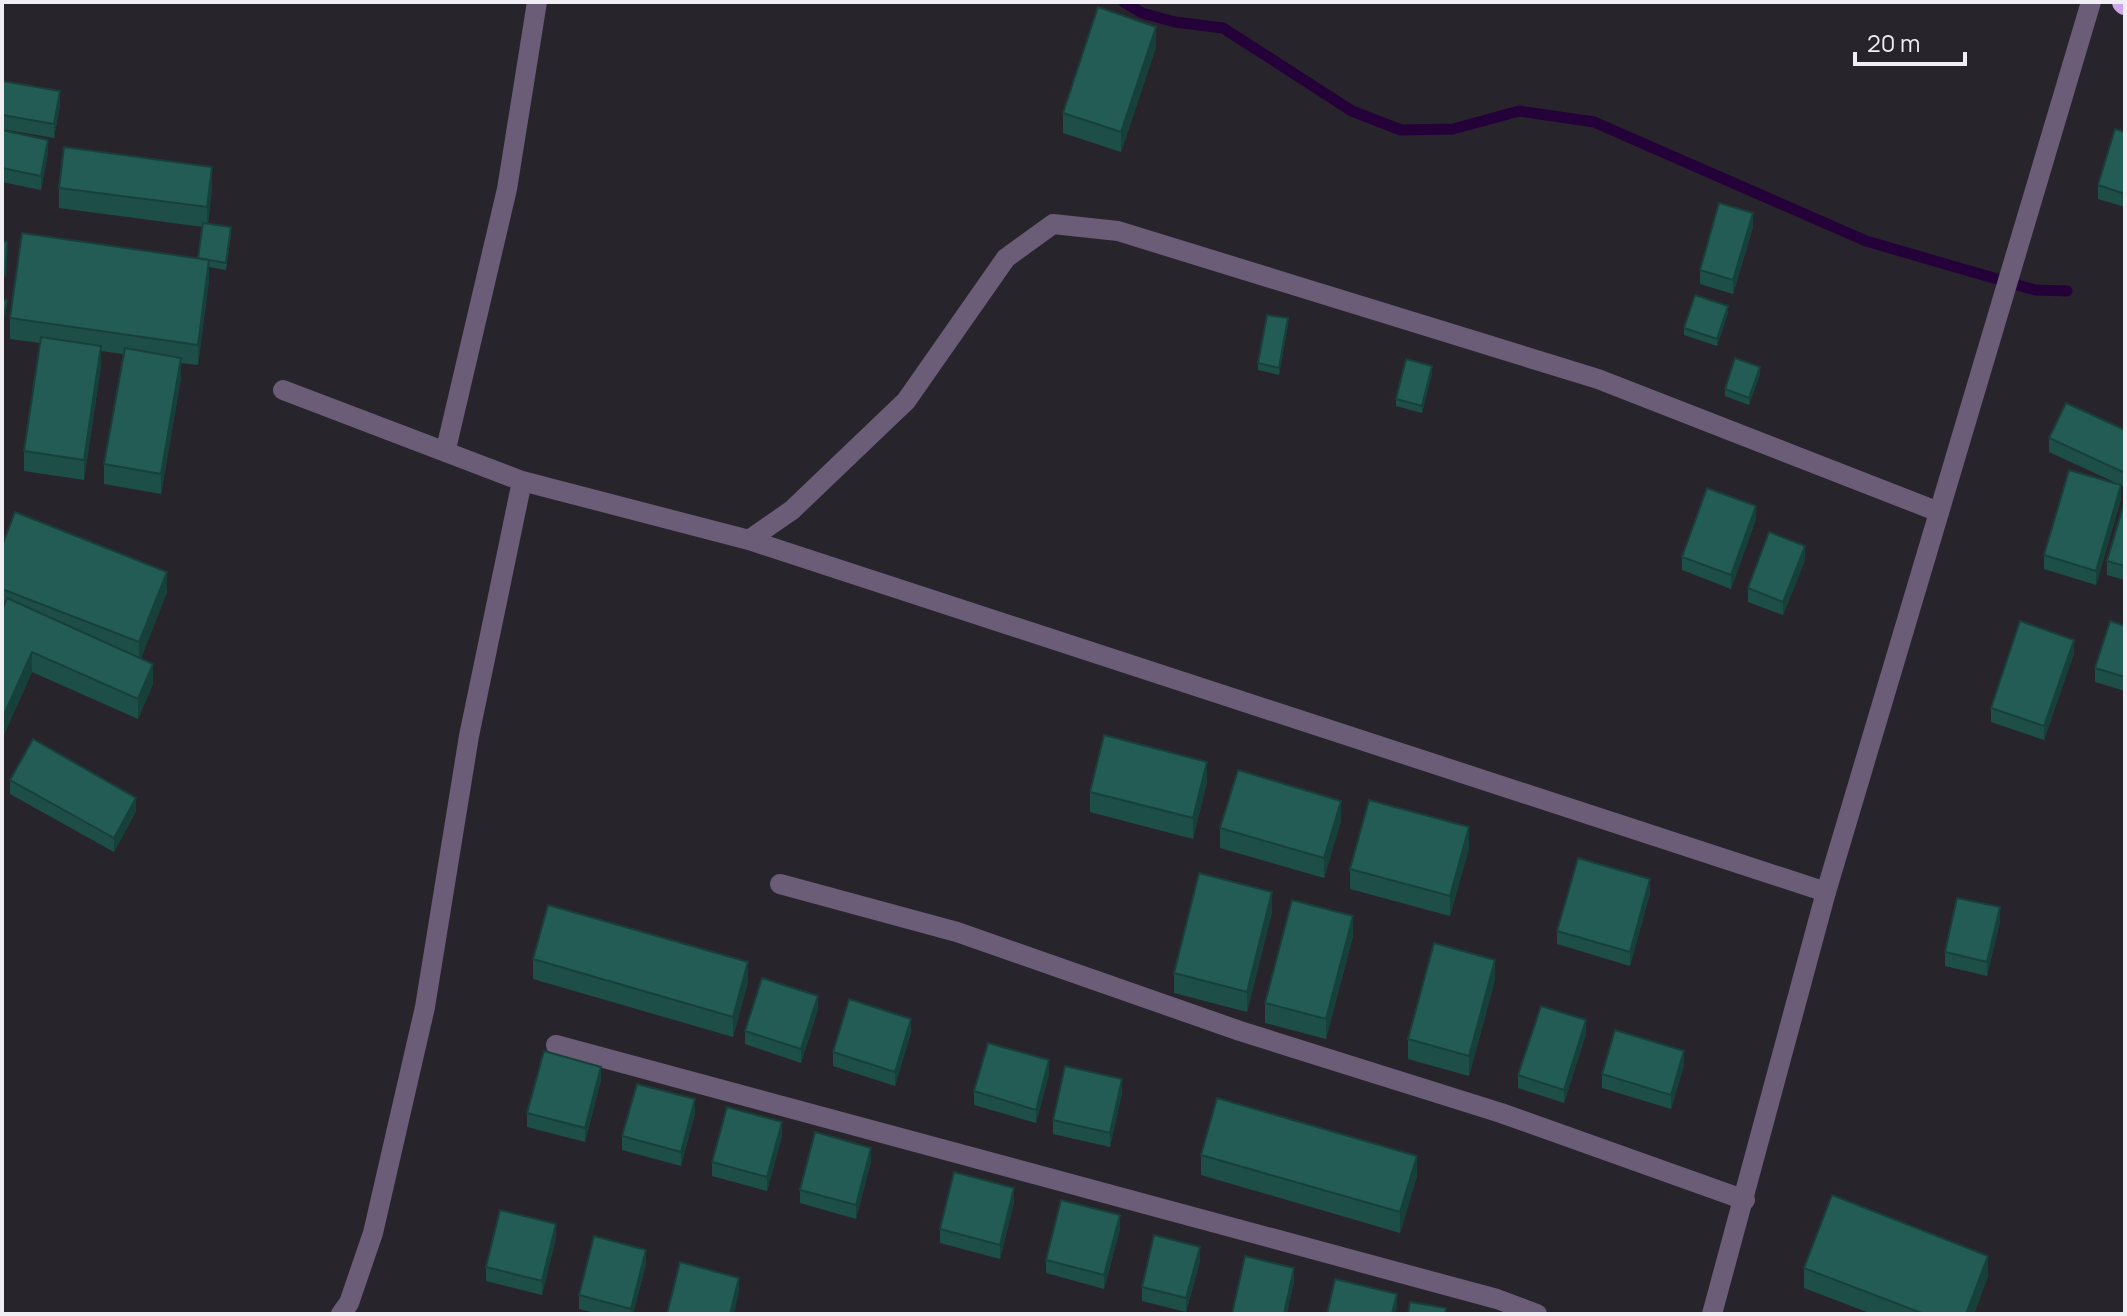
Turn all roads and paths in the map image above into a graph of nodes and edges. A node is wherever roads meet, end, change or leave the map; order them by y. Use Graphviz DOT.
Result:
graph roads {
  1 [pos="537,2"];
  2 [pos="2091,2"];
  3 [pos="283,390"];
  4 [pos="446,449"];
  5 [pos="522,481"];
  6 [pos="1939,512"];
  7 [pos="749,540"];
  8 [pos="780,884"];
  9 [pos="1826,892"];
  10 [pos="556,1045"];
  11 [pos="1745,1200"];
  12 [pos="341,1314"];
  13 [pos="1537,1314"];
  14 [pos="1712,1314"];
  1 -- 4 [label="street"];
  2 -- 6 [label="street"];
  3 -- 4 [label="street"];
  4 -- 5 [label="street"];
  5 -- 7 [label="street"];
  5 -- 12 [label="street"];
  6 -- 7 [label="street"];
  6 -- 9 [label="street"];
  7 -- 9 [label="street"];
  8 -- 11 [label="street"];
  9 -- 11 [label="street"];
  10 -- 13 [label="street"];
  11 -- 14 [label="street"];
}
